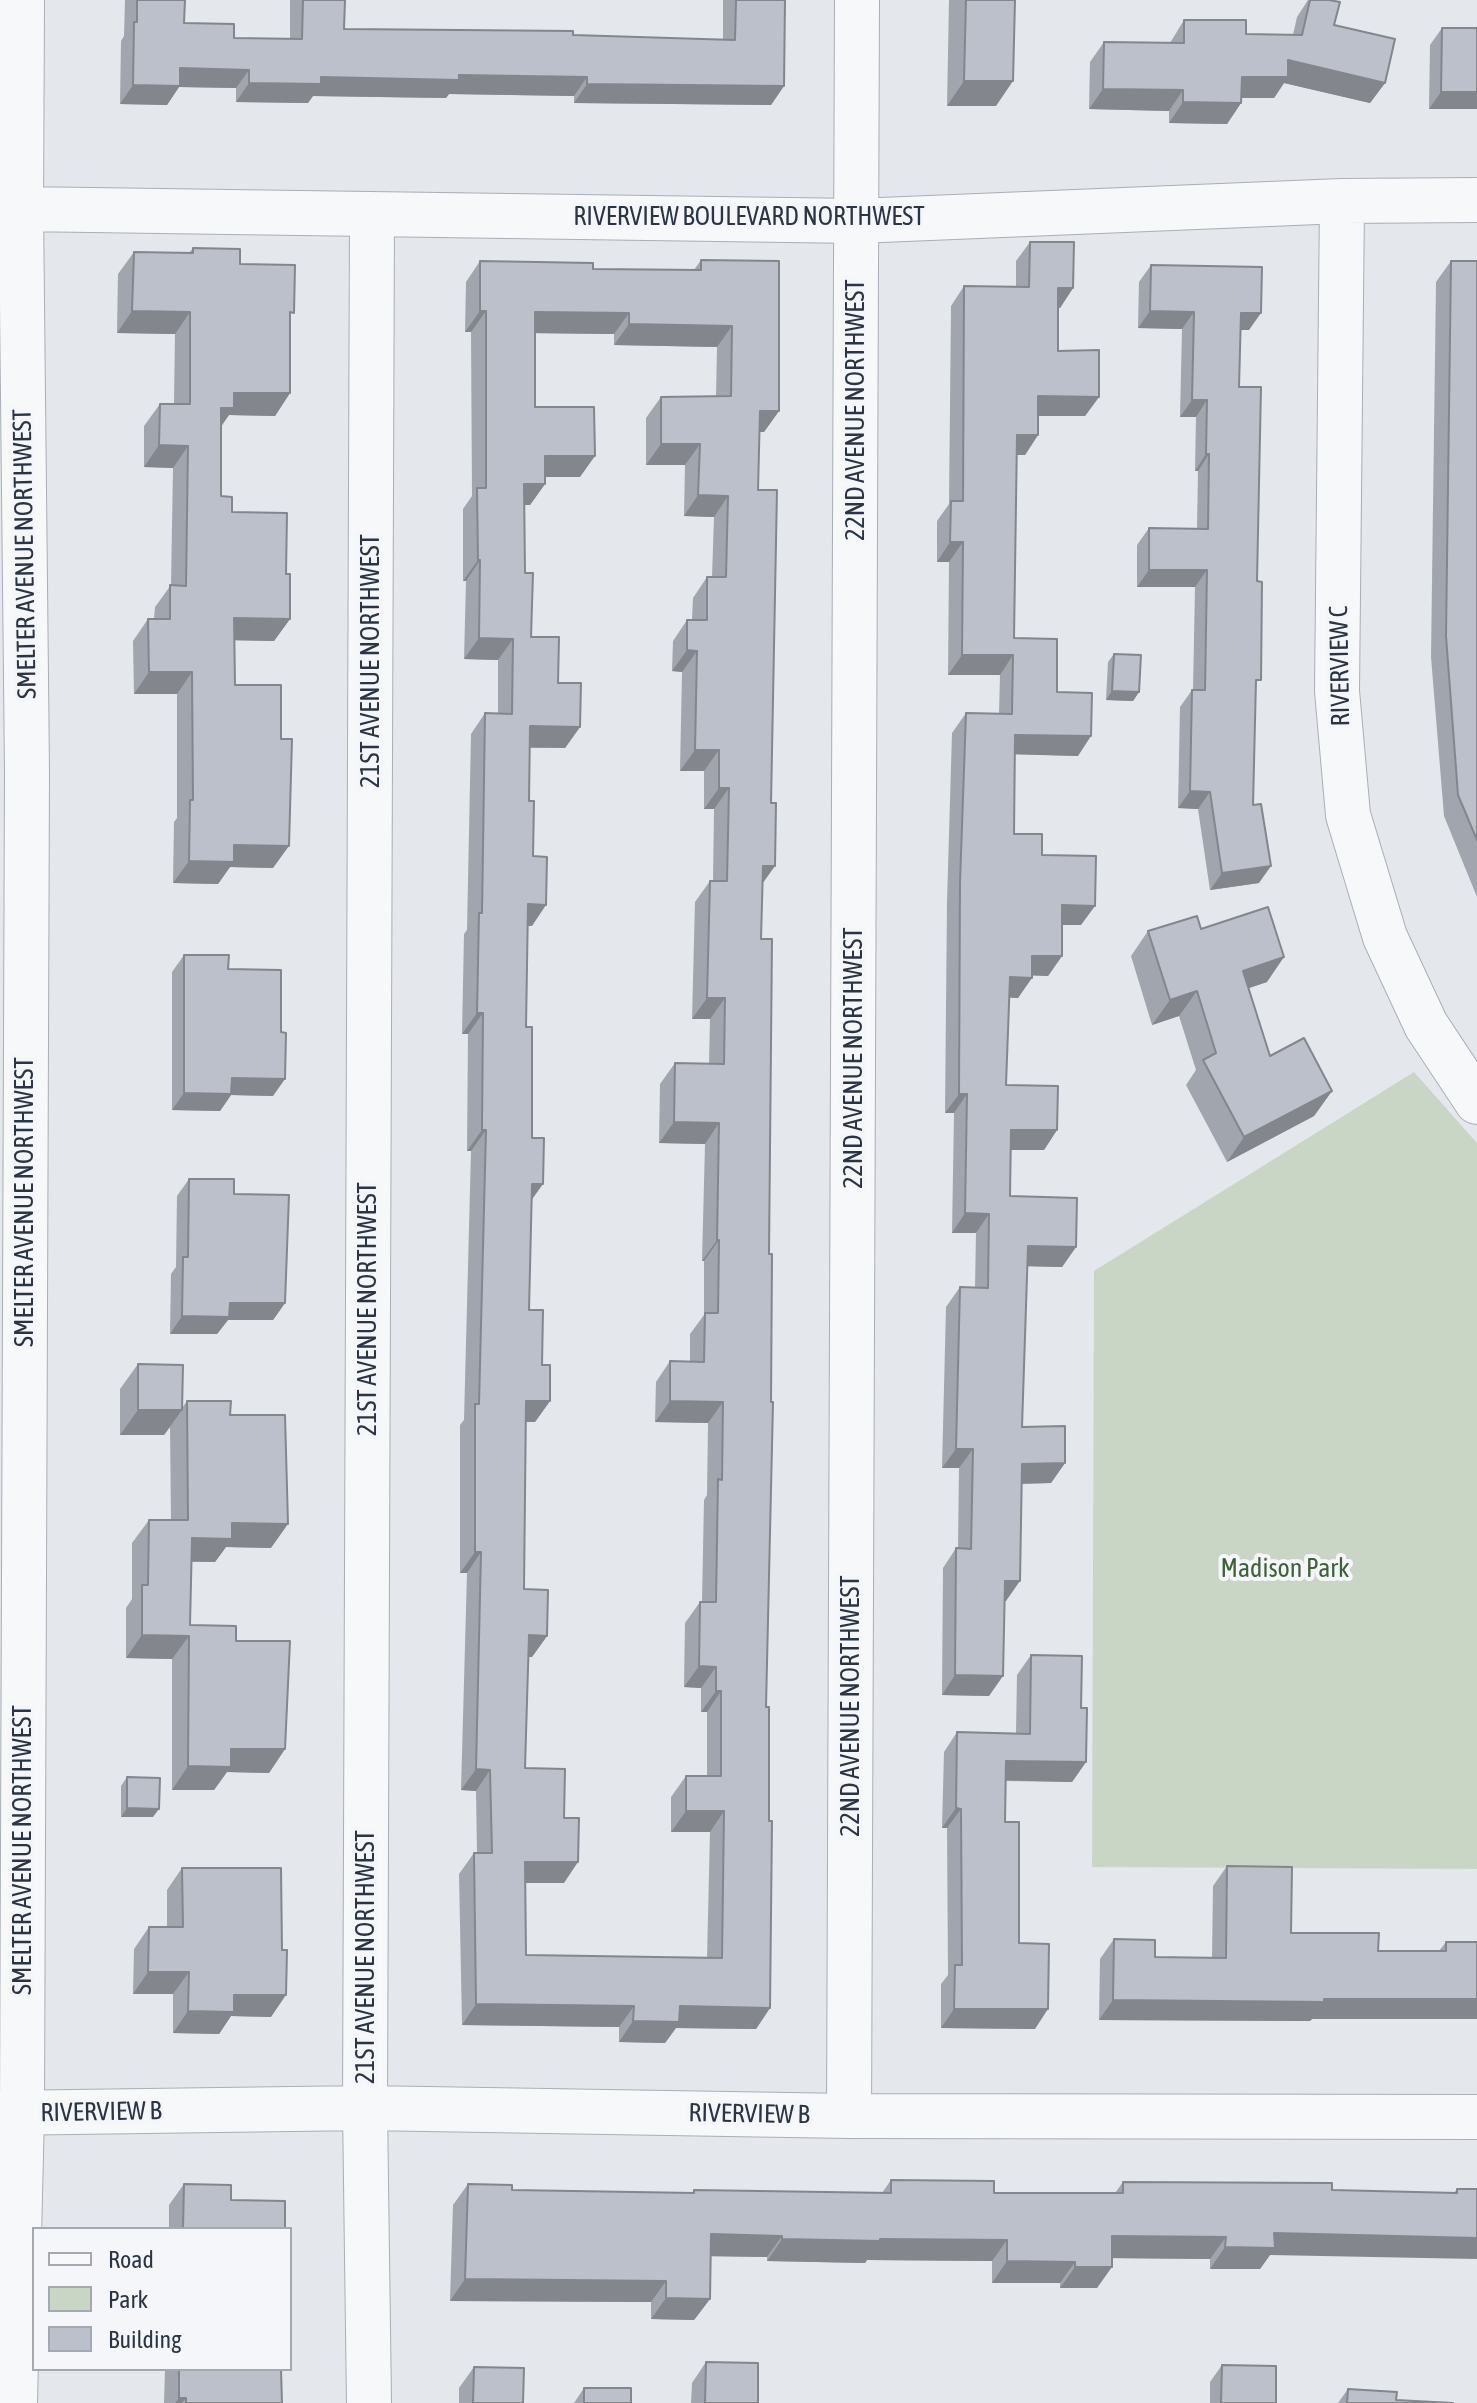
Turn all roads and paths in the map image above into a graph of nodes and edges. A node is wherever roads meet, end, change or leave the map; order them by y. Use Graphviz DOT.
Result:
graph roads {
  1 [pos="22,0"];
  2 [pos="857,0"];
  3 [pos="11,120"];
  4 [pos="1477,200"];
  5 [pos="1342,201"];
  6 [pos="21,209"];
  7 [pos="372,215"];
  8 [pos="857,221"];
  9 [pos="1477,1102"];
  10 [pos="365,2108"];
  11 [pos="11,2113"];
  12 [pos="849,2116"];
  13 [pos="1477,2117"];
  14 [pos="15,2403"];
  15 [pos="369,2403"];
  1 -- 3 [label="street, SMELTER AVENUE NORTHWEST"];
  2 -- 8 [label="street, 22ND AVENUE NORTHWEST"];
  3 -- 6 [label="street, SMELTER AVENUE NORTHWEST"];
  4 -- 5 [label="street, RIVERVIEW BOULEVARD NORTHWEST"];
  5 -- 8 [label="street, RIVERVIEW BOULEVARD NORTHWEST"];
  5 -- 9 [label="street, RIVERVIEW C"];
  6 -- 7 [label="street, RIVERVIEW BOULEVARD NORTHWEST"];
  6 -- 11 [label="street, SMELTER AVENUE NORTHWEST"];
  7 -- 8 [label="street, RIVERVIEW BOULEVARD NORTHWEST"];
  7 -- 10 [label="street, 21ST AVENUE NORTHWEST"];
  8 -- 12 [label="street, 22ND AVENUE NORTHWEST"];
  10 -- 11 [label="street, RIVERVIEW B"];
  10 -- 12 [label="street, RIVERVIEW B"];
  10 -- 15 [label="street, 21ST AVENUE NORTHWEST"];
  11 -- 14 [label="street, SMELTER AVENUE NORTHWEST"];
  12 -- 13 [label="street, RIVERVIEW B"];
}
